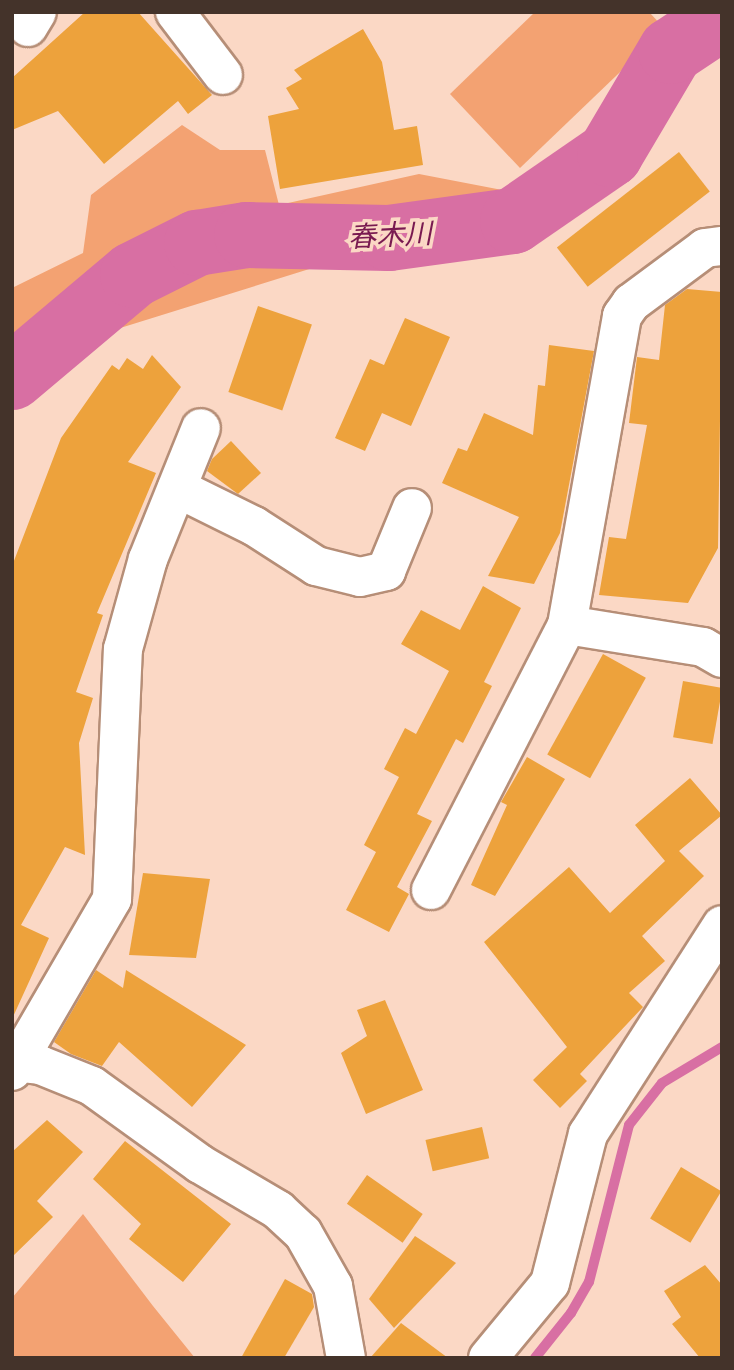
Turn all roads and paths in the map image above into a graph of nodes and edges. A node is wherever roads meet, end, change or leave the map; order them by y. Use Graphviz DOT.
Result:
graph roads {
  1 [pos="175,12"];
  2 [pos="223,75"];
  3 [pos="722,246"];
  4 [pos="201,428"];
  5 [pos="177,488"];
  6 [pos="412,508"];
  7 [pos="567,625"];
  8 [pos="722,658"];
  9 [pos="432,890"];
  10 [pos="722,925"];
  11 [pos="13,1065"];
  12 [pos="346,1358"];
  13 [pos="488,1358"];
  1 -- 2 [label="street"];
  3 -- 7 [label="street"];
  4 -- 5 [label="street"];
  5 -- 6 [label="street"];
  5 -- 11 [label="street"];
  7 -- 8 [label="street"];
  7 -- 9 [label="street"];
  10 -- 13 [label="street"];
  11 -- 12 [label="street"];
}
